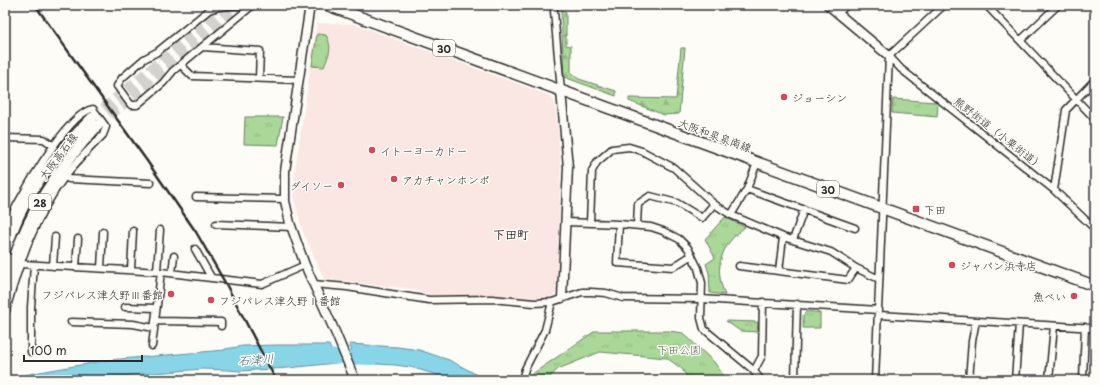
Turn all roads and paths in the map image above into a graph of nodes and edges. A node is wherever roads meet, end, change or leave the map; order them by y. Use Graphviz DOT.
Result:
graph roads {
  1 [pos="238,5"];
  2 [pos="253,5"];
  3 [pos="310,5"];
  4 [pos="327,5"];
  5 [pos="555,5"];
  6 [pos="828,5"];
  7 [pos="847,5"];
  8 [pos="944,5"];
  9 [pos="986,5"];
  10 [pos="1058,5"];
  11 [pos="838,13"];
  12 [pos="1021,40"];
  13 [pos="203,47"];
  14 [pos="889,56"];
  15 [pos="181,65"];
  16 [pos="259,78"];
  17 [pos="299,80"];
  18 [pos="1095,80"];
  19 [pos="561,91"];
  20 [pos="1076,99"];
  21 [pos="1095,118"];
  22 [pos="5,138"];
  23 [pos="54,146"];
  24 [pos="755,168"];
  25 [pos="65,177"];
  26 [pos="151,183"];
  27 [pos="748,189"];
  28 [pos="1054,190"];
  29 [pos="196,197"];
  30 [pos="285,199"];
  31 [pos="714,204"];
  32 [pos="804,209"];
  33 [pos="883,209"];
  34 [pos="731,215"];
  35 [pos="566,222"];
  36 [pos="590,223"];
  37 [pos="216,224"];
  38 [pos="619,224"];
  39 [pos="637,225"];
  40 [pos="292,227"];
  41 [pos="855,228"];
  42 [pos="1095,229"];
  43 [pos="5,230"];
  44 [pos="160,230"];
  45 [pos="133,231"];
  46 [pos="103,232"];
  47 [pos="55,237"];
  48 [pos="783,238"];
  49 [pos="78,239"];
  50 [pos="793,240"];
  51 [pos="195,249"];
  52 [pos="5,250"];
  53 [pos="692,255"];
  54 [pos="174,256"];
  55 [pos="12,260"];
  56 [pos="34,265"];
  57 [pos="305,265"];
  58 [pos="53,266"];
  59 [pos="739,266"];
  60 [pos="76,267"];
  61 [pos="101,268"];
  62 [pos="856,268"];
  63 [pos="131,270"];
  64 [pos="779,271"];
  65 [pos="159,272"];
  66 [pos="172,273"];
  67 [pos="210,277"];
  68 [pos="879,279"];
  69 [pos="313,284"];
  70 [pos="1095,286"];
  71 [pos="5,293"];
  72 [pos="562,298"];
  73 [pos="702,298"];
  74 [pos="552,302"];
  75 [pos="763,302"];
  76 [pos="797,304"];
  77 [pos="125,307"];
  78 [pos="156,308"];
  79 [pos="879,313"];
  80 [pos="5,314"];
  81 [pos="156,321"];
  82 [pos="976,321"];
  83 [pos="1019,324"];
  84 [pos="221,326"];
  85 [pos="1054,326"];
  86 [pos="1085,327"];
  87 [pos="154,328"];
  88 [pos="1095,328"];
  89 [pos="77,329"];
  90 [pos="152,346"];
  91 [pos="31,352"];
  92 [pos="754,370"];
  93 [pos="354,378"];
  94 [pos="522,380"];
  95 [pos="760,380"];
  96 [pos="795,380"];
  97 [pos="875,380"];
  98 [pos="969,380"];
  99 [pos="1015,380"];
  100 [pos="1049,380"];
  101 [pos="1082,380"];
  1 -- 15 [label="street"];
  2 -- 13 [label="street"];
  3 -- 17 [label="street"];
  4 -- 19 [label="main road, 大阪和泉泉南線 / 30"];
  5 -- 19 [label="street"];
  6 -- 11 [label="street"];
  7 -- 11 [label="street"];
  8 -- 14 [label="street"];
  9 -- 12 [label="street"];
  10 -- 12 [label="street"];
  11 -- 14 [label="street"];
  12 -- 20 [label="street"];
  13 -- 15 [label="street"];
  13 -- 16 [label="street"];
  14 -- 28 [label="street, 熊野街道（小栗街道）"];
  14 -- 33 [label="street"];
  15 -- 16 [label="street"];
  16 -- 17 [label="street"];
  17 -- 30 [label="street"];
  18 -- 20 [label="street"];
  19 -- 33 [label="main road, 大阪和泉泉南線 / 30"];
  19 -- 35 [label="street"];
  20 -- 21 [label="street"];
  20 -- 28 [label="street"];
  22 -- 23 [label="street"];
  23 -- 25 [label="street"];
  23 -- 43 [label="street"];
  24 -- 27 [label="street"];
  25 -- 26 [label="street"];
  25 -- 55 [label="street"];
  27 -- 32 [label="street"];
  27 -- 34 [label="street"];
  28 -- 42 [label="street, 熊野街道（小栗街道）"];
  29 -- 30 [label="street"];
  30 -- 40 [label="street"];
  31 -- 34 [label="street"];
  31 -- 36 [label="street"];
  31 -- 39 [label="street"];
  32 -- 41 [label="street"];
  32 -- 50 [label="street"];
  33 -- 68 [label="street"];
  33 -- 70 [label="main road, 大阪和泉泉南線 / 30"];
  34 -- 48 [label="street"];
  35 -- 36 [label="street"];
  35 -- 72 [label="street"];
  36 -- 38 [label="street"];
  37 -- 40 [label="street"];
  38 -- 39 [label="street"];
  38 -- 53 [label="street"];
  39 -- 53 [label="street"];
  40 -- 57 [label="street"];
  44 -- 65 [label="street"];
  45 -- 63 [label="street"];
  46 -- 61 [label="street"];
  47 -- 58 [label="street"];
  48 -- 50 [label="street"];
  48 -- 64 [label="street"];
  49 -- 60 [label="street"];
  50 -- 62 [label="street"];
  51 -- 67 [label="street"];
  52 -- 55 [label="main road, 大阪高石線 / 28"];
  53 -- 73 [label="street"];
  54 -- 66 [label="street"];
  55 -- 56 [label="street"];
  55 -- 71 [label="main road, 大阪高石線 / 28"];
  55 -- 80 [label="street"];
  56 -- 58 [label="street"];
  56 -- 91 [label="street"];
  57 -- 67 [label="street"];
  57 -- 69 [label="street"];
  58 -- 60 [label="street"];
  59 -- 64 [label="street"];
  60 -- 61 [label="street"];
  61 -- 63 [label="street"];
  62 -- 64 [label="street"];
  62 -- 68 [label="street"];
  63 -- 65 [label="street"];
  65 -- 66 [label="street"];
  65 -- 78 [label="street"];
  66 -- 67 [label="street"];
  68 -- 79 [label="street"];
  69 -- 74 [label="street"];
  69 -- 93 [label="street"];
  72 -- 73 [label="street"];
  72 -- 74 [label="street"];
  73 -- 75 [label="street"];
  73 -- 92 [label="street"];
  74 -- 94 [label="street"];
  75 -- 76 [label="street"];
  75 -- 92 [label="street"];
  76 -- 79 [label="street"];
  76 -- 96 [label="street"];
  77 -- 78 [label="street"];
  78 -- 81 [label="street"];
  79 -- 82 [label="street"];
  79 -- 97 [label="street"];
  81 -- 84 [label="street"];
  81 -- 87 [label="street"];
  82 -- 83 [label="street"];
  82 -- 98 [label="street"];
  83 -- 85 [label="street"];
  83 -- 99 [label="street"];
  85 -- 86 [label="street"];
  85 -- 100 [label="street"];
  86 -- 88 [label="street"];
  86 -- 101 [label="street"];
  87 -- 89 [label="street"];
  87 -- 90 [label="street"];
  92 -- 95 [label="street"];
}
